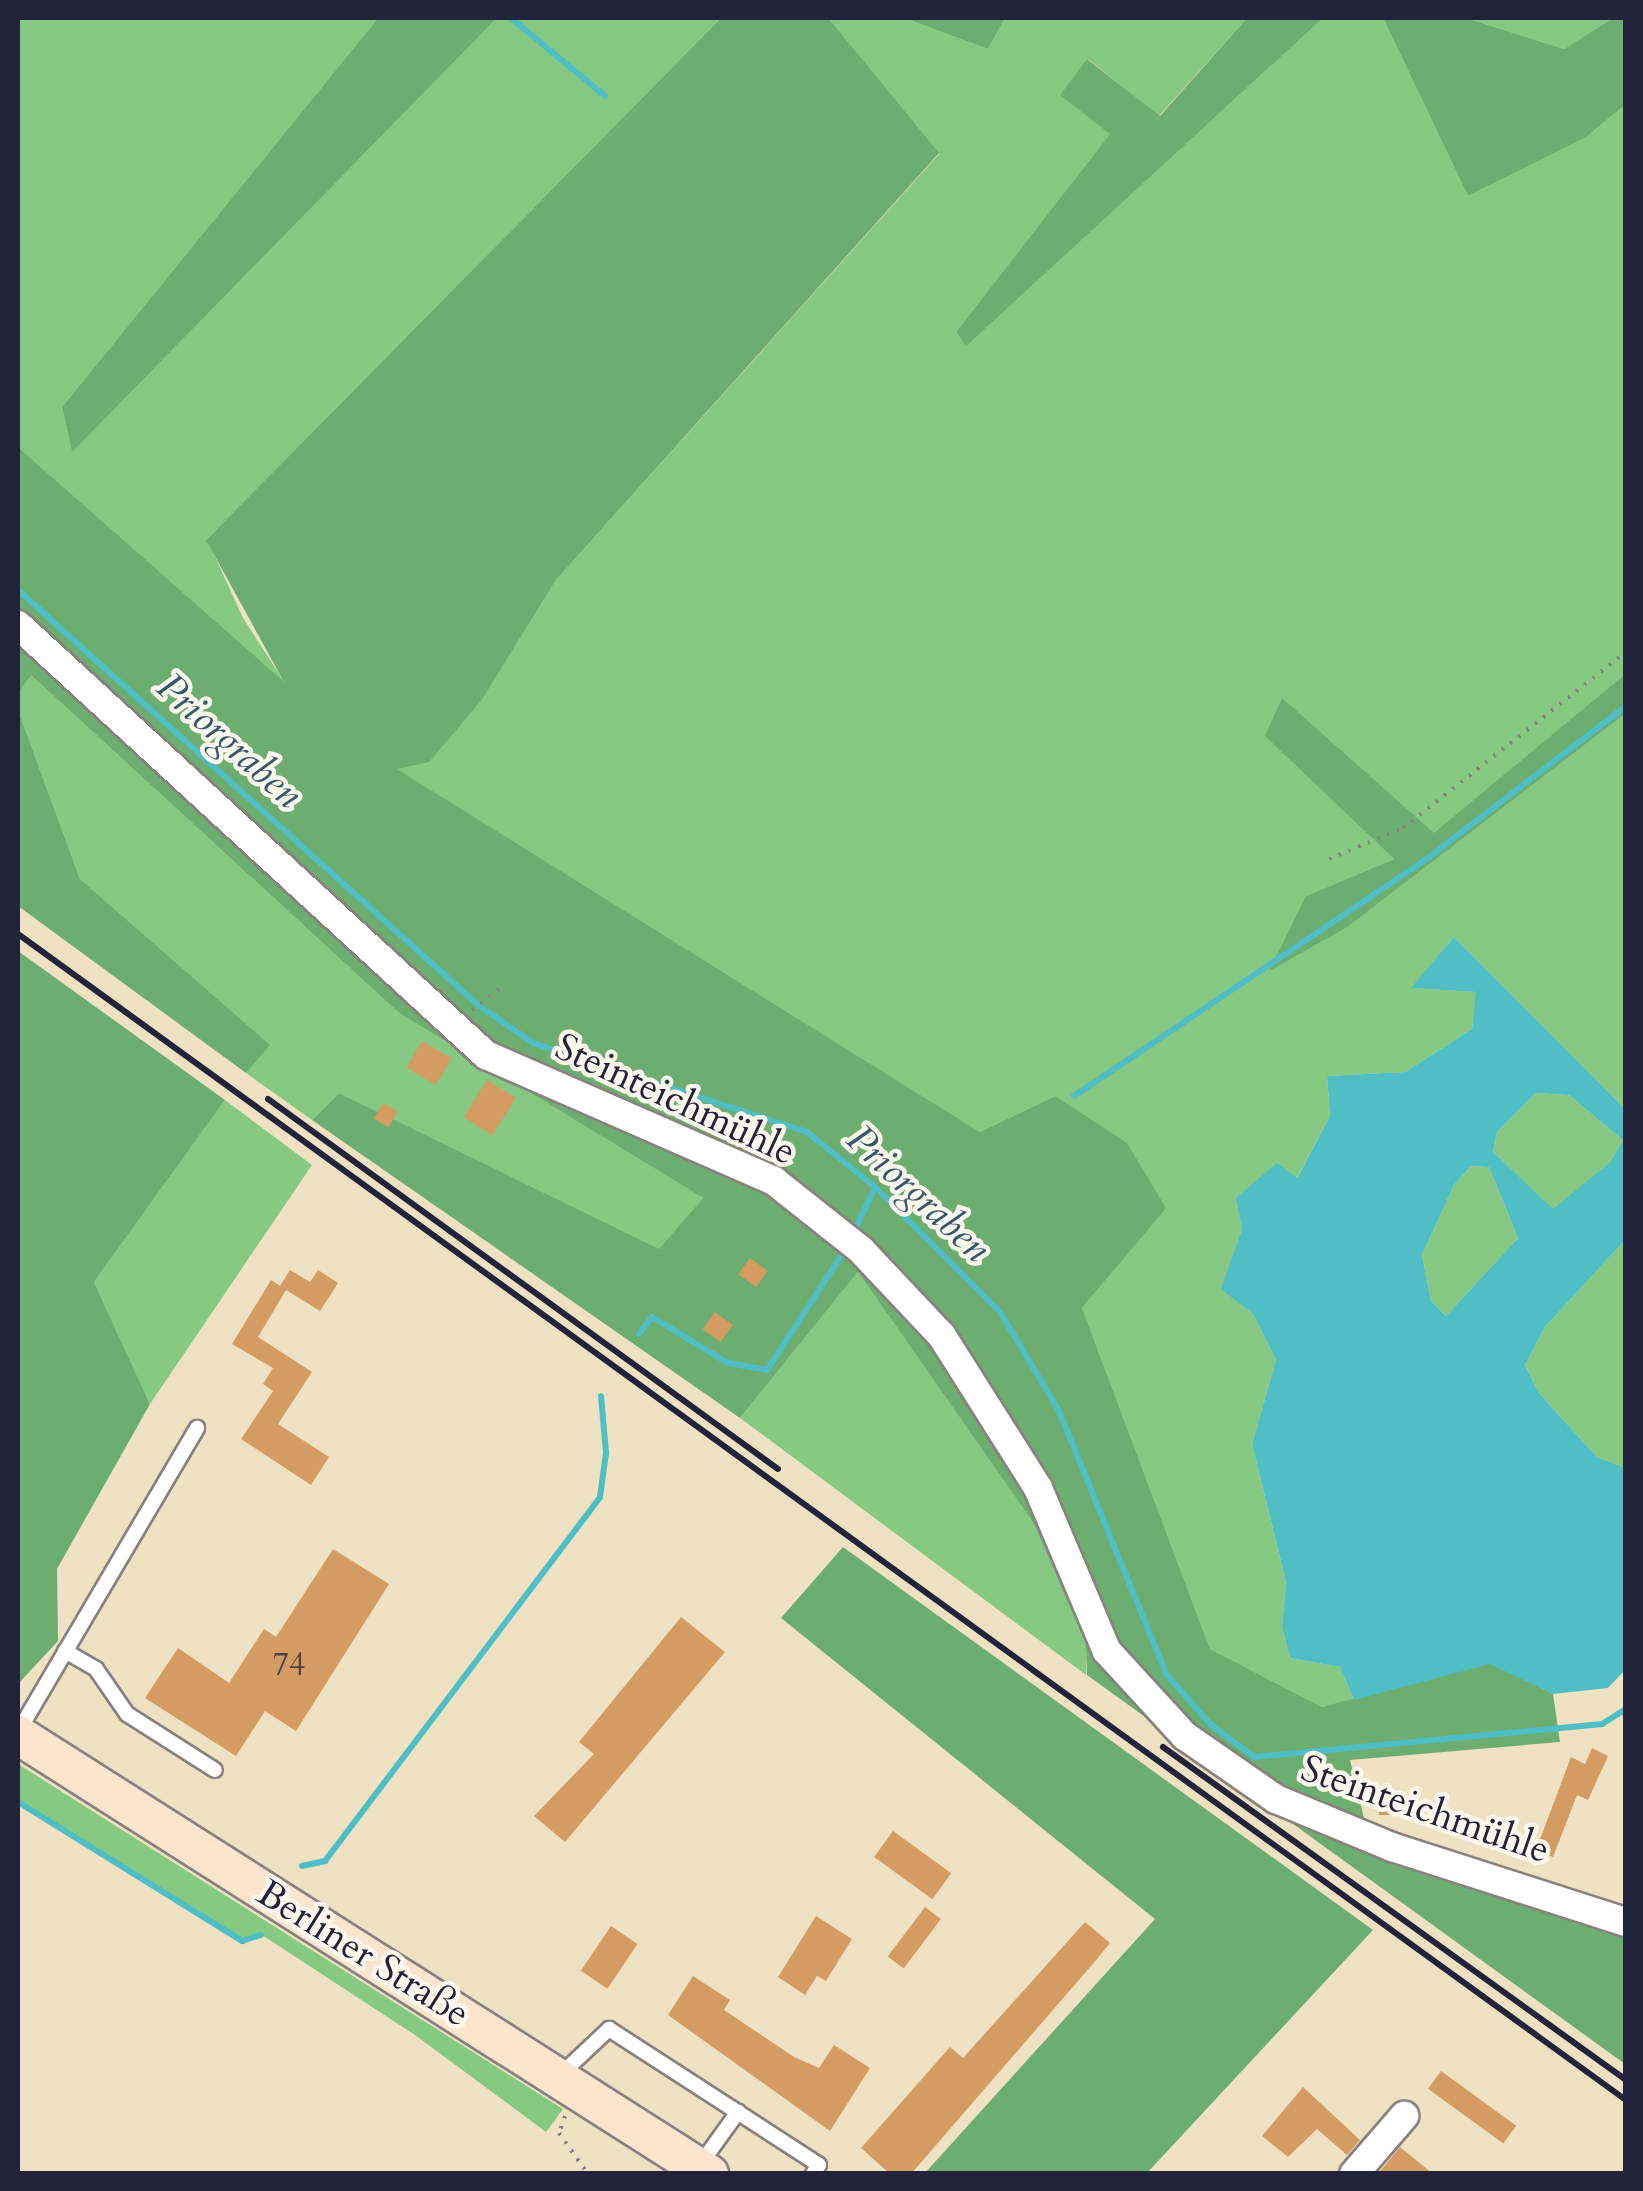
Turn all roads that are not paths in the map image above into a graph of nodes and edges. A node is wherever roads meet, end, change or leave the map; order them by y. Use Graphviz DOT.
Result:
graph roads {
  1 [pos="18,625"];
  2 [pos="197,1428"];
  3 [pos="65,1651"];
  4 [pos="18,1734"];
  5 [pos="216,1770"];
  6 [pos="1626,1922"];
  7 [pos="565,2082"];
  8 [pos="738,2112"];
  9 [pos="1404,2116"];
  10 [pos="704,2170"];
  11 [pos="814,2174"];
  12 [pos="1354,2174"];
  1 -- 6 [label="street, Steinteichmühle"];
  2 -- 3 [label="lane"];
  3 -- 4 [label="lane"];
  3 -- 5 [label="lane"];
  4 -- 7 [label="main road, Berliner Straße"];
  7 -- 8 [label="lane"];
  7 -- 10 [label="main road, Berliner Straße"];
  8 -- 10 [label="lane"];
  8 -- 11 [label="lane"];
  9 -- 12 [label="street"];
}
